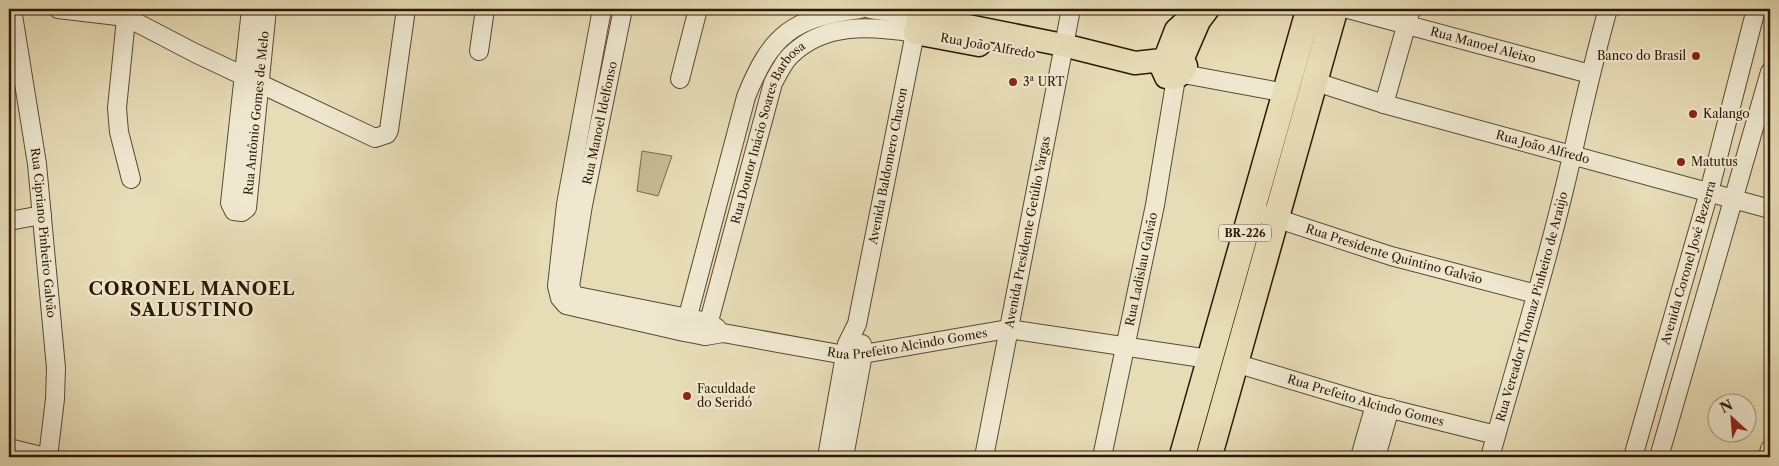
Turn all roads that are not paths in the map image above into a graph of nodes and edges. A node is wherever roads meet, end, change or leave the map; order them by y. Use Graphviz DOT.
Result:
graph roads {
  1 [pos="58,9"];
  2 [pos="251,9"];
  3 [pos="267,9"];
  4 [pos="406,9"];
  5 [pos="485,9"];
  6 [pos="602,9"];
  7 [pos="623,9"];
  8 [pos="698,9"];
  9 [pos="860,9"];
  10 [pos="870,9"];
  11 [pos="1071,9"];
  12 [pos="1199,9"];
  13 [pos="1208,9"];
  14 [pos="1309,9"];
  15 [pos="1335,9"];
  16 [pos="1348,9"];
  17 [pos="1608,9"];
  18 [pos="1756,9"];
  19 [pos="13,10"];
  20 [pos="126,13"];
  21 [pos="1410,16"];
  22 [pos="917,19"];
  23 [pos="479,51"];
  24 [pos="1062,52"];
  25 [pos="1173,67"];
  26 [pos="1770,72"];
  27 [pos="1590,74"];
  28 [pos="243,75"];
  29 [pos="680,79"];
  30 [pos="260,82"];
  31 [pos="1316,82"];
  32 [pos="1286,93"];
  33 [pos="1384,104"];
  34 [pos="1572,155"];
  35 [pos="131,180"];
  36 [pos="1708,192"];
  37 [pos="1732,199"];
  38 [pos="1770,209"];
  39 [pos="1251,211"];
  40 [pos="42,215"];
  41 [pos="1277,218"];
  42 [pos="9,221"];
  43 [pos="571,237"];
  44 [pos="1692,253"];
  45 [pos="1716,258"];
  46 [pos="1536,294"];
  47 [pos="1676,310"];
  48 [pos="1699,315"];
  49 [pos="857,324"];
  50 [pos="686,326"];
  51 [pos="706,329"];
  52 [pos="1008,329"];
  53 [pos="1670,334"];
  54 [pos="1693,339"];
  55 [pos="1125,346"];
  56 [pos="863,354"];
  57 [pos="845,355"];
  58 [pos="1209,359"];
  59 [pos="1235,363"];
  60 [pos="1653,388"];
  61 [pos="1677,394"];
  62 [pos="1382,406"];
  63 [pos="1496,436"];
  64 [pos="9,448"];
  65 [pos="1770,450"];
  66 [pos="47,457"];
  67 [pos="827,457"];
  68 [pos="844,457"];
  69 [pos="984,457"];
  70 [pos="1102,457"];
  71 [pos="1182,457"];
  72 [pos="1209,457"];
  73 [pos="1360,457"];
  74 [pos="1376,457"];
  75 [pos="1490,457"];
  76 [pos="1633,457"];
  77 [pos="1659,457"];
  78 [pos="1768,457"];
  1 -- 20 [label="street"];
  2 -- 28 [label="street, Rua Antônio Gomes de Melo"];
  3 -- 30 [label="street, Rua Antônio Gomes de Melo"];
  4 -- 30 [label="street"];
  5 -- 23 [label="street"];
  6 -- 43 [label="street, Rua Manoel Idelfonso"];
  7 -- 43 [label="street, Rua Manoel Idelfonso"];
  8 -- 29 [label="street"];
  9 -- 50 [label="street, Rua Doutor Inácio Soares Barbosa"];
  10 -- 22 [label="street"];
  11 -- 24 [label="street, Avenida Presidente Getúlio Vargas"];
  12 -- 25 [label="main road"];
  13 -- 25 [label="main road"];
  14 -- 32 [label="highway, BR-226"];
  15 -- 31 [label="highway, BR-226"];
  16 -- 21 [label="street, Rua Manoel Aleixo"];
  17 -- 27 [label="street, Rua Vereador Thomaz Pinheiro de Araújo"];
  18 -- 36 [label="street, Avenida Coronel José Bezerra"];
  19 -- 40 [label="street, Rua Cipriano Pinheiro Galvão"];
  20 -- 28 [label="street"];
  20 -- 35 [label="street"];
  21 -- 27 [label="street, Rua Manoel Aleixo"];
  21 -- 33 [label="street"];
  22 -- 24 [label="main road, Rua João Alfredo"];
  22 -- 49 [label="street, Avenida Baldomero Chacon"];
  22 -- 51 [label="street, Rua Doutor Inácio Soares Barbosa"];
  24 -- 25 [label="main road, Rua João Alfredo"];
  24 -- 52 [label="street, Avenida Presidente Getúlio Vargas"];
  25 -- 32 [label="street"];
  25 -- 55 [label="street, Rua Ladislau Galvão"];
  26 -- 37 [label="street, Avenida Coronel José Bezerra"];
  27 -- 34 [label="street, Rua Vereador Thomaz Pinheiro de Araújo"];
  28 -- 30 [label="street"];
  28 -- 30 [label="street, Rua Antônio Gomes de Melo"];
  31 -- 33 [label="street, Rua João Alfredo"];
  31 -- 41 [label="highway, BR-226"];
  32 -- 39 [label="highway, BR-226"];
  33 -- 34 [label="street, Rua João Alfredo"];
  34 -- 36 [label="street, Rua João Alfredo"];
  34 -- 46 [label="street, Rua Vereador Thomaz Pinheiro de Araújo"];
  36 -- 37 [label="street, Rua João Alfredo"];
  36 -- 44 [label="street, Avenida Coronel José Bezerra"];
  37 -- 38 [label="street, Rua João Alfredo"];
  37 -- 45 [label="street, Avenida Coronel José Bezerra"];
  39 -- 41 [label="street, Rua Presidente Quintino Galvão"];
  39 -- 58 [label="highway, BR-226"];
  40 -- 42 [label="street"];
  40 -- 66 [label="street, Rua Cipriano Pinheiro Galvão"];
  41 -- 46 [label="street, Rua Presidente Quintino Galvão"];
  41 -- 59 [label="highway, BR-226"];
  43 -- 50 [label="street, Rua Prefeito Alcindo Gomes"];
  44 -- 45 [label="street"];
  44 -- 47 [label="street, Avenida Coronel José Bezerra"];
  45 -- 48 [label="street, Avenida Coronel José Bezerra"];
  46 -- 63 [label="street, Rua Vereador Thomaz Pinheiro de Araújo"];
  47 -- 48 [label="street"];
  47 -- 53 [label="street, Avenida Coronel José Bezerra"];
  48 -- 54 [label="street, Avenida Coronel José Bezerra"];
  49 -- 56 [label="street, Avenida Baldomero Chacon"];
  49 -- 57 [label="street, Avenida Baldomero Chacon"];
  50 -- 51 [label="street, Rua Prefeito Alcindo Gomes"];
  51 -- 57 [label="street, Rua Prefeito Alcindo Gomes"];
  52 -- 55 [label="street, Rua Prefeito Alcindo Gomes"];
  52 -- 56 [label="street, Rua Prefeito Alcindo Gomes"];
  52 -- 69 [label="street, Avenida Presidente Getúlio Vargas"];
  53 -- 54 [label="street"];
  53 -- 60 [label="street, Avenida Coronel José Bezerra"];
  54 -- 61 [label="street, Avenida Coronel José Bezerra"];
  55 -- 58 [label="street, Rua Prefeito Alcindo Gomes"];
  55 -- 70 [label="street, Rua Ladislau Galvão"];
  56 -- 57 [label="street, Rua Prefeito Alcindo Gomes"];
  56 -- 68 [label="street, Avenida Baldomero Chacon"];
  57 -- 67 [label="street, Avenida Baldomero Chacon"];
  58 -- 71 [label="highway, BR-226"];
  59 -- 62 [label="street, Rua Prefeito Alcindo Gomes"];
  59 -- 72 [label="highway, BR-226"];
  60 -- 61 [label="street"];
  60 -- 76 [label="street, Avenida Coronel José Bezerra"];
  61 -- 77 [label="street, Avenida Coronel José Bezerra"];
  62 -- 63 [label="street, Rua Prefeito Alcindo Gomes"];
  62 -- 73 [label="street"];
  62 -- 74 [label="street"];
  63 -- 75 [label="street, Rua Vereador Thomaz Pinheiro de Araújo"];
  64 -- 66 [label="street"];
  65 -- 78 [label="street"];
}
